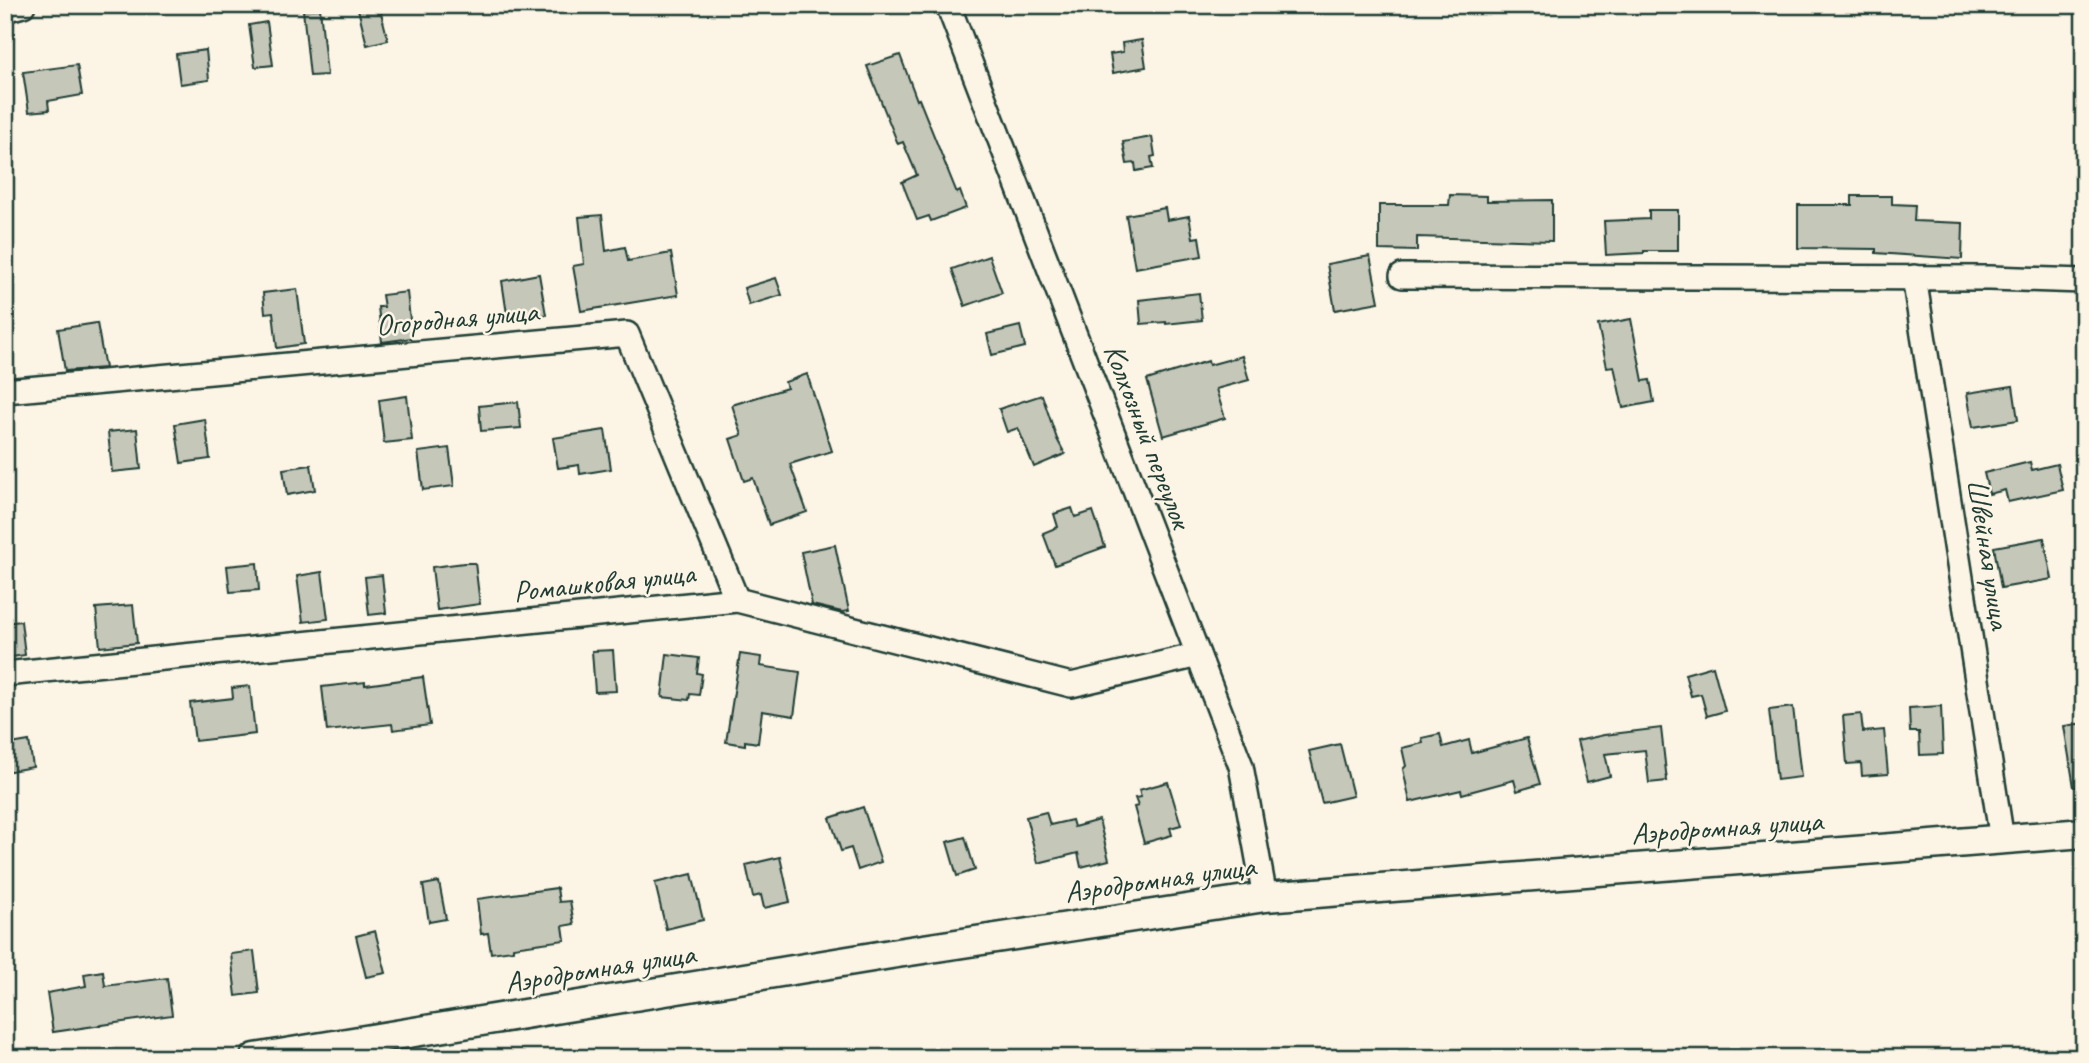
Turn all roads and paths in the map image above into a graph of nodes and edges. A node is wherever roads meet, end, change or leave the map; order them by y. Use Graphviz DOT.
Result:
graph roads {
  1 [pos="23,5"];
  2 [pos="948,5"];
  3 [pos="5,10"];
  4 [pos="1402,276"];
  5 [pos="1914,277"];
  6 [pos="2084,281"];
  7 [pos="5,391"];
  8 [pos="737,600"];
  9 [pos="1198,655"];
  10 [pos="5,674"];
  11 [pos="2084,833"];
  12 [pos="2002,840"];
  13 [pos="1265,897"];
  14 [pos="255,1058"];
  1 -- 3 [label="street"];
  2 -- 9 [label="street, Колхозный переулок"];
  4 -- 5 [label="street"];
  5 -- 6 [label="street"];
  5 -- 12 [label="street, Швейная улица"];
  7 -- 8 [label="street, Огородная улица"];
  8 -- 9 [label="street, Ромашковая улица"];
  8 -- 10 [label="street, Ромашковая улица"];
  9 -- 13 [label="street, Колхозный переулок"];
  11 -- 12 [label="street, Аэродромная улица"];
  12 -- 13 [label="street, Аэродромная улица"];
  13 -- 14 [label="street, Аэродромная улица"];
}
